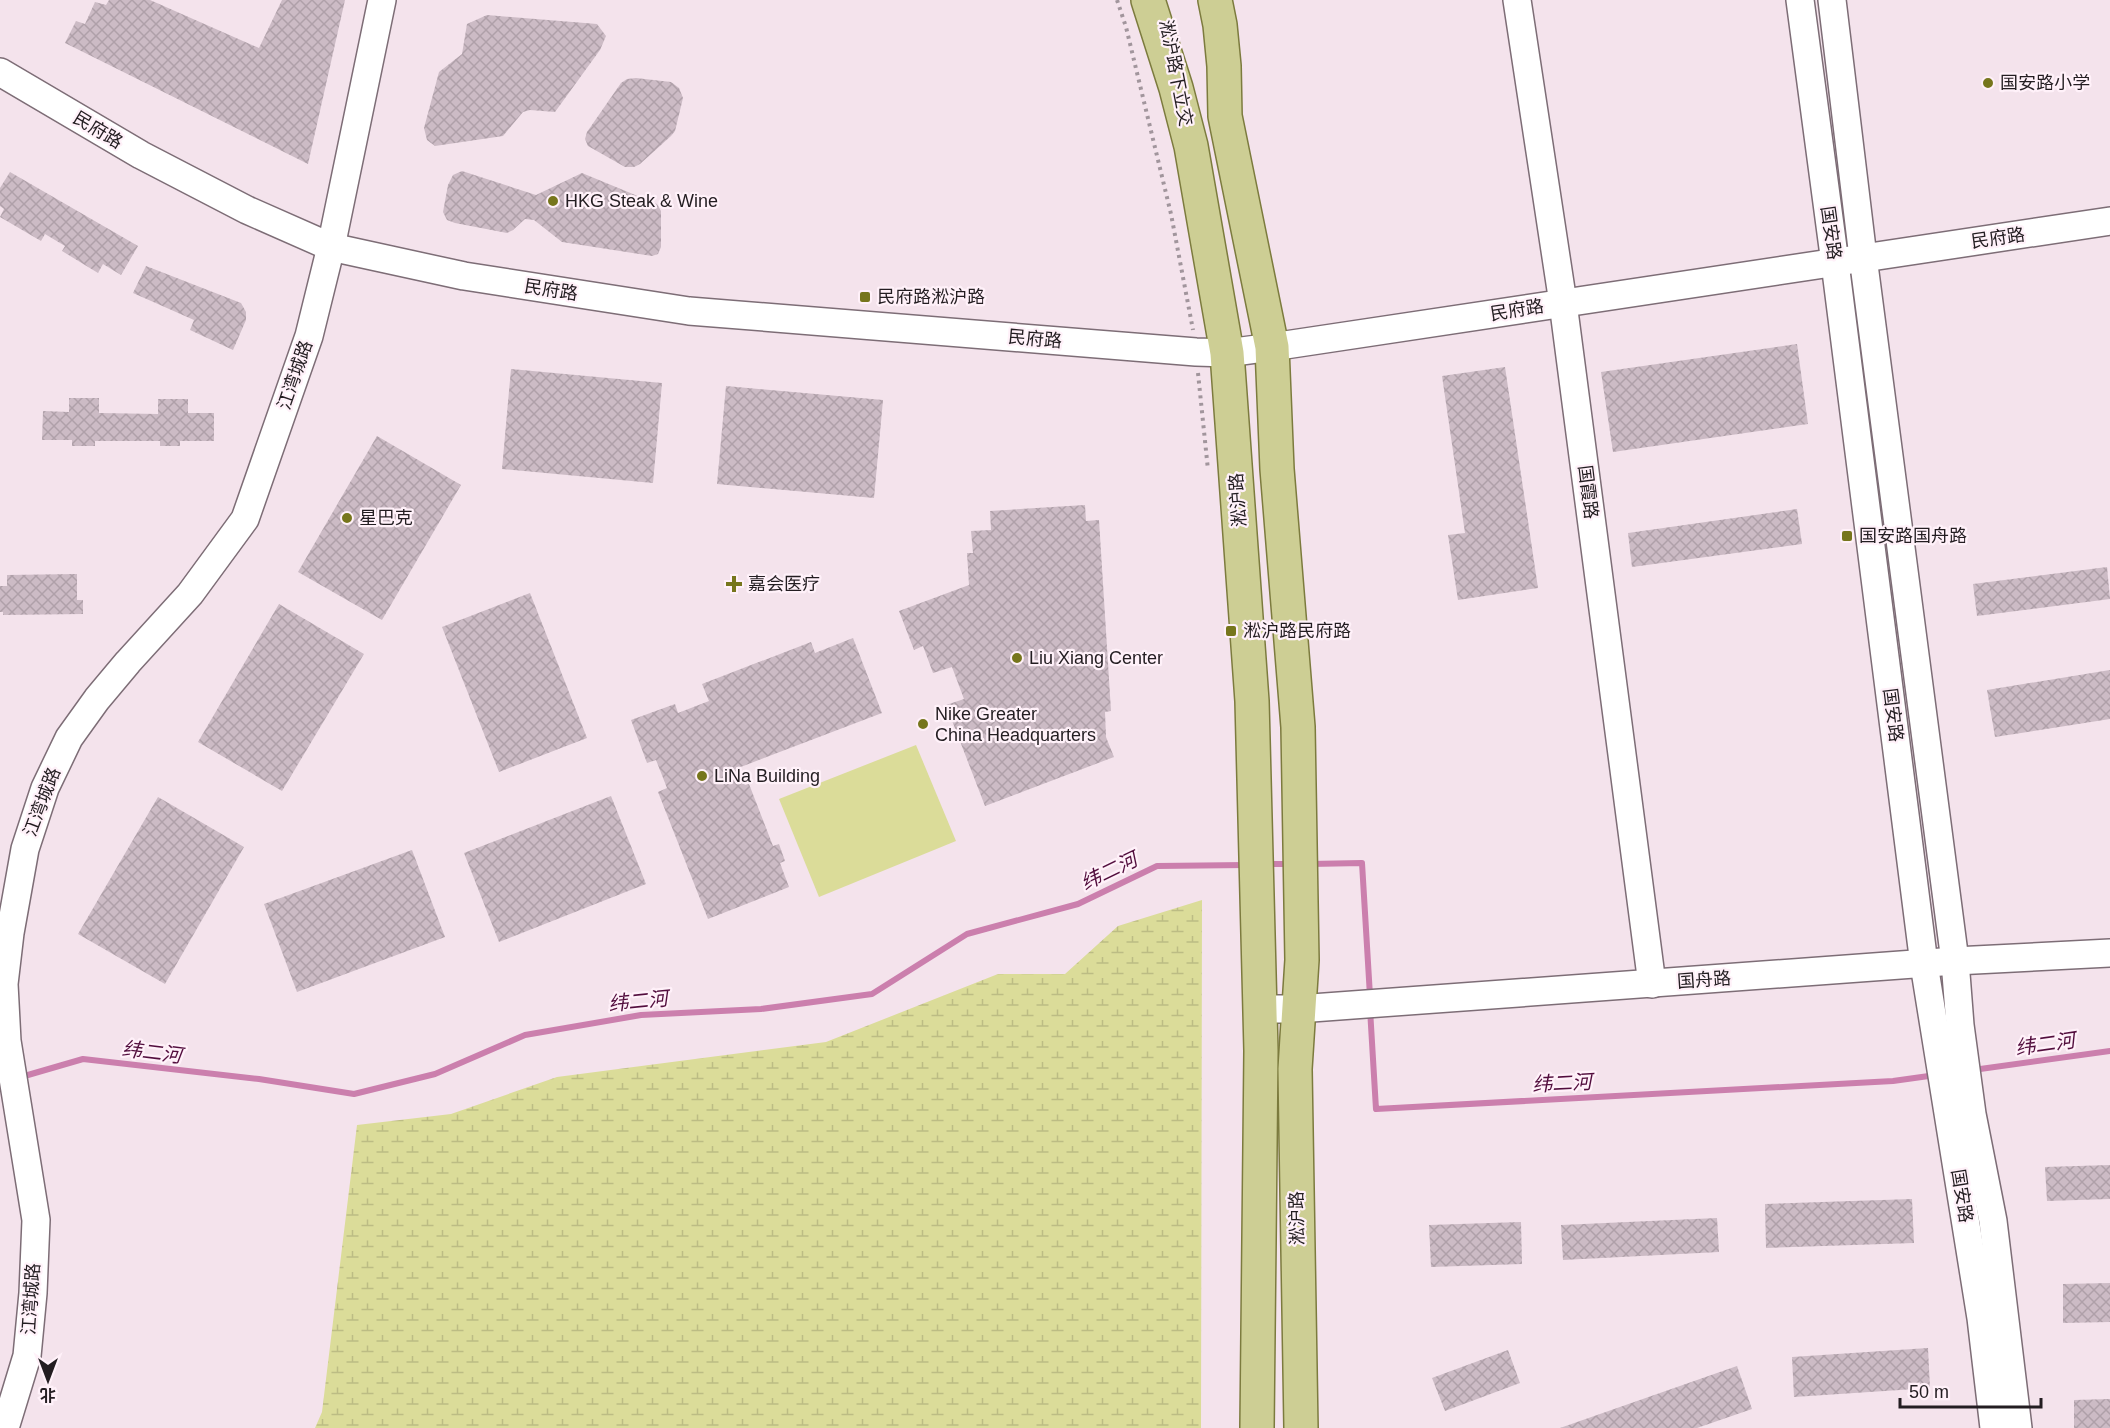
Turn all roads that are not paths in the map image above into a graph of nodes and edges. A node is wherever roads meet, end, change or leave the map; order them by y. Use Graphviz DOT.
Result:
graph roads {
  1 [pos="382,0"];
  2 [pos="1148,0"];
  3 [pos="1161,0"];
  4 [pos="1193,0"];
  5 [pos="1215,0"];
  6 [pos="1517,0"];
  7 [pos="1800,0"];
  8 [pos="1832,0"];
  9 [pos="0,72"];
  10 [pos="1225,116"];
  11 [pos="1191,146"];
  12 [pos="2110,221"];
  13 [pos="332,247"];
  14 [pos="1863,257"];
  15 [pos="1835,263"];
  16 [pos="1563,303"];
  17 [pos="1272,347"];
  18 [pos="1212,352"];
  19 [pos="2110,953"];
  20 [pos="1955,961"];
  21 [pos="1924,964"];
  22 [pos="1652,984"];
  23 [pos="1299,1009"];
  24 [pos="1260,1010"];
  25 [pos="1948,1027"];
  26 [pos="1960,1114"];
  27 [pos="4,1428"];
  28 [pos="1257,1428"];
  29 [pos="1301,1428"];
  30 [pos="1994,1428"];
  31 [pos="2018,1428"];
  1 -- 13 [label="street, 江湾城路"];
  2 -- 11 [label="main road, 淞沪路"];
  3 -- 11 [label="main road, 淞沪路下立交"];
  4 -- 10 [label="main road, 淞沪路下立交"];
  5 -- 10 [label="main road, 淞沪路"];
  6 -- 16 [label="street, 国霞路"];
  7 -- 15 [label="street, 国安路"];
  8 -- 14 [label="street, 国安路"];
  9 -- 13 [label="street, 民府路"];
  10 -- 17 [label="main road, 淞沪路"];
  11 -- 18 [label="main road, 淞沪路"];
  12 -- 14 [label="street, 民府路"];
  13 -- 18 [label="street, 民府路"];
  13 -- 27 [label="street, 江湾城路"];
  14 -- 15 [label="street, 民府路"];
  14 -- 20 [label="street, 国安路"];
  15 -- 16 [label="street, 民府路"];
  15 -- 21 [label="street, 国安路"];
  16 -- 17 [label="street, 民府路"];
  16 -- 22 [label="street, 国霞路"];
  17 -- 18 [label="street, 民府路"];
  17 -- 23 [label="main road, 淞沪路"];
  18 -- 24 [label="main road, 淞沪路"];
  19 -- 20 [label="street, 国舟路"];
  20 -- 21 [label="street, 国舟路"];
  20 -- 25 [label="street, 国安路"];
  21 -- 22 [label="street, 国舟路"];
  21 -- 25 [label="street, 国安路"];
  22 -- 23 [label="street, 国舟路"];
  23 -- 24 [label="street"];
  23 -- 29 [label="main road, 淞沪路"];
  24 -- 28 [label="main road, 淞沪路"];
  25 -- 26 [label="street, 国安路"];
  26 -- 30 [label="street, 国安路"];
  26 -- 31 [label="street, 国安路"];
}
